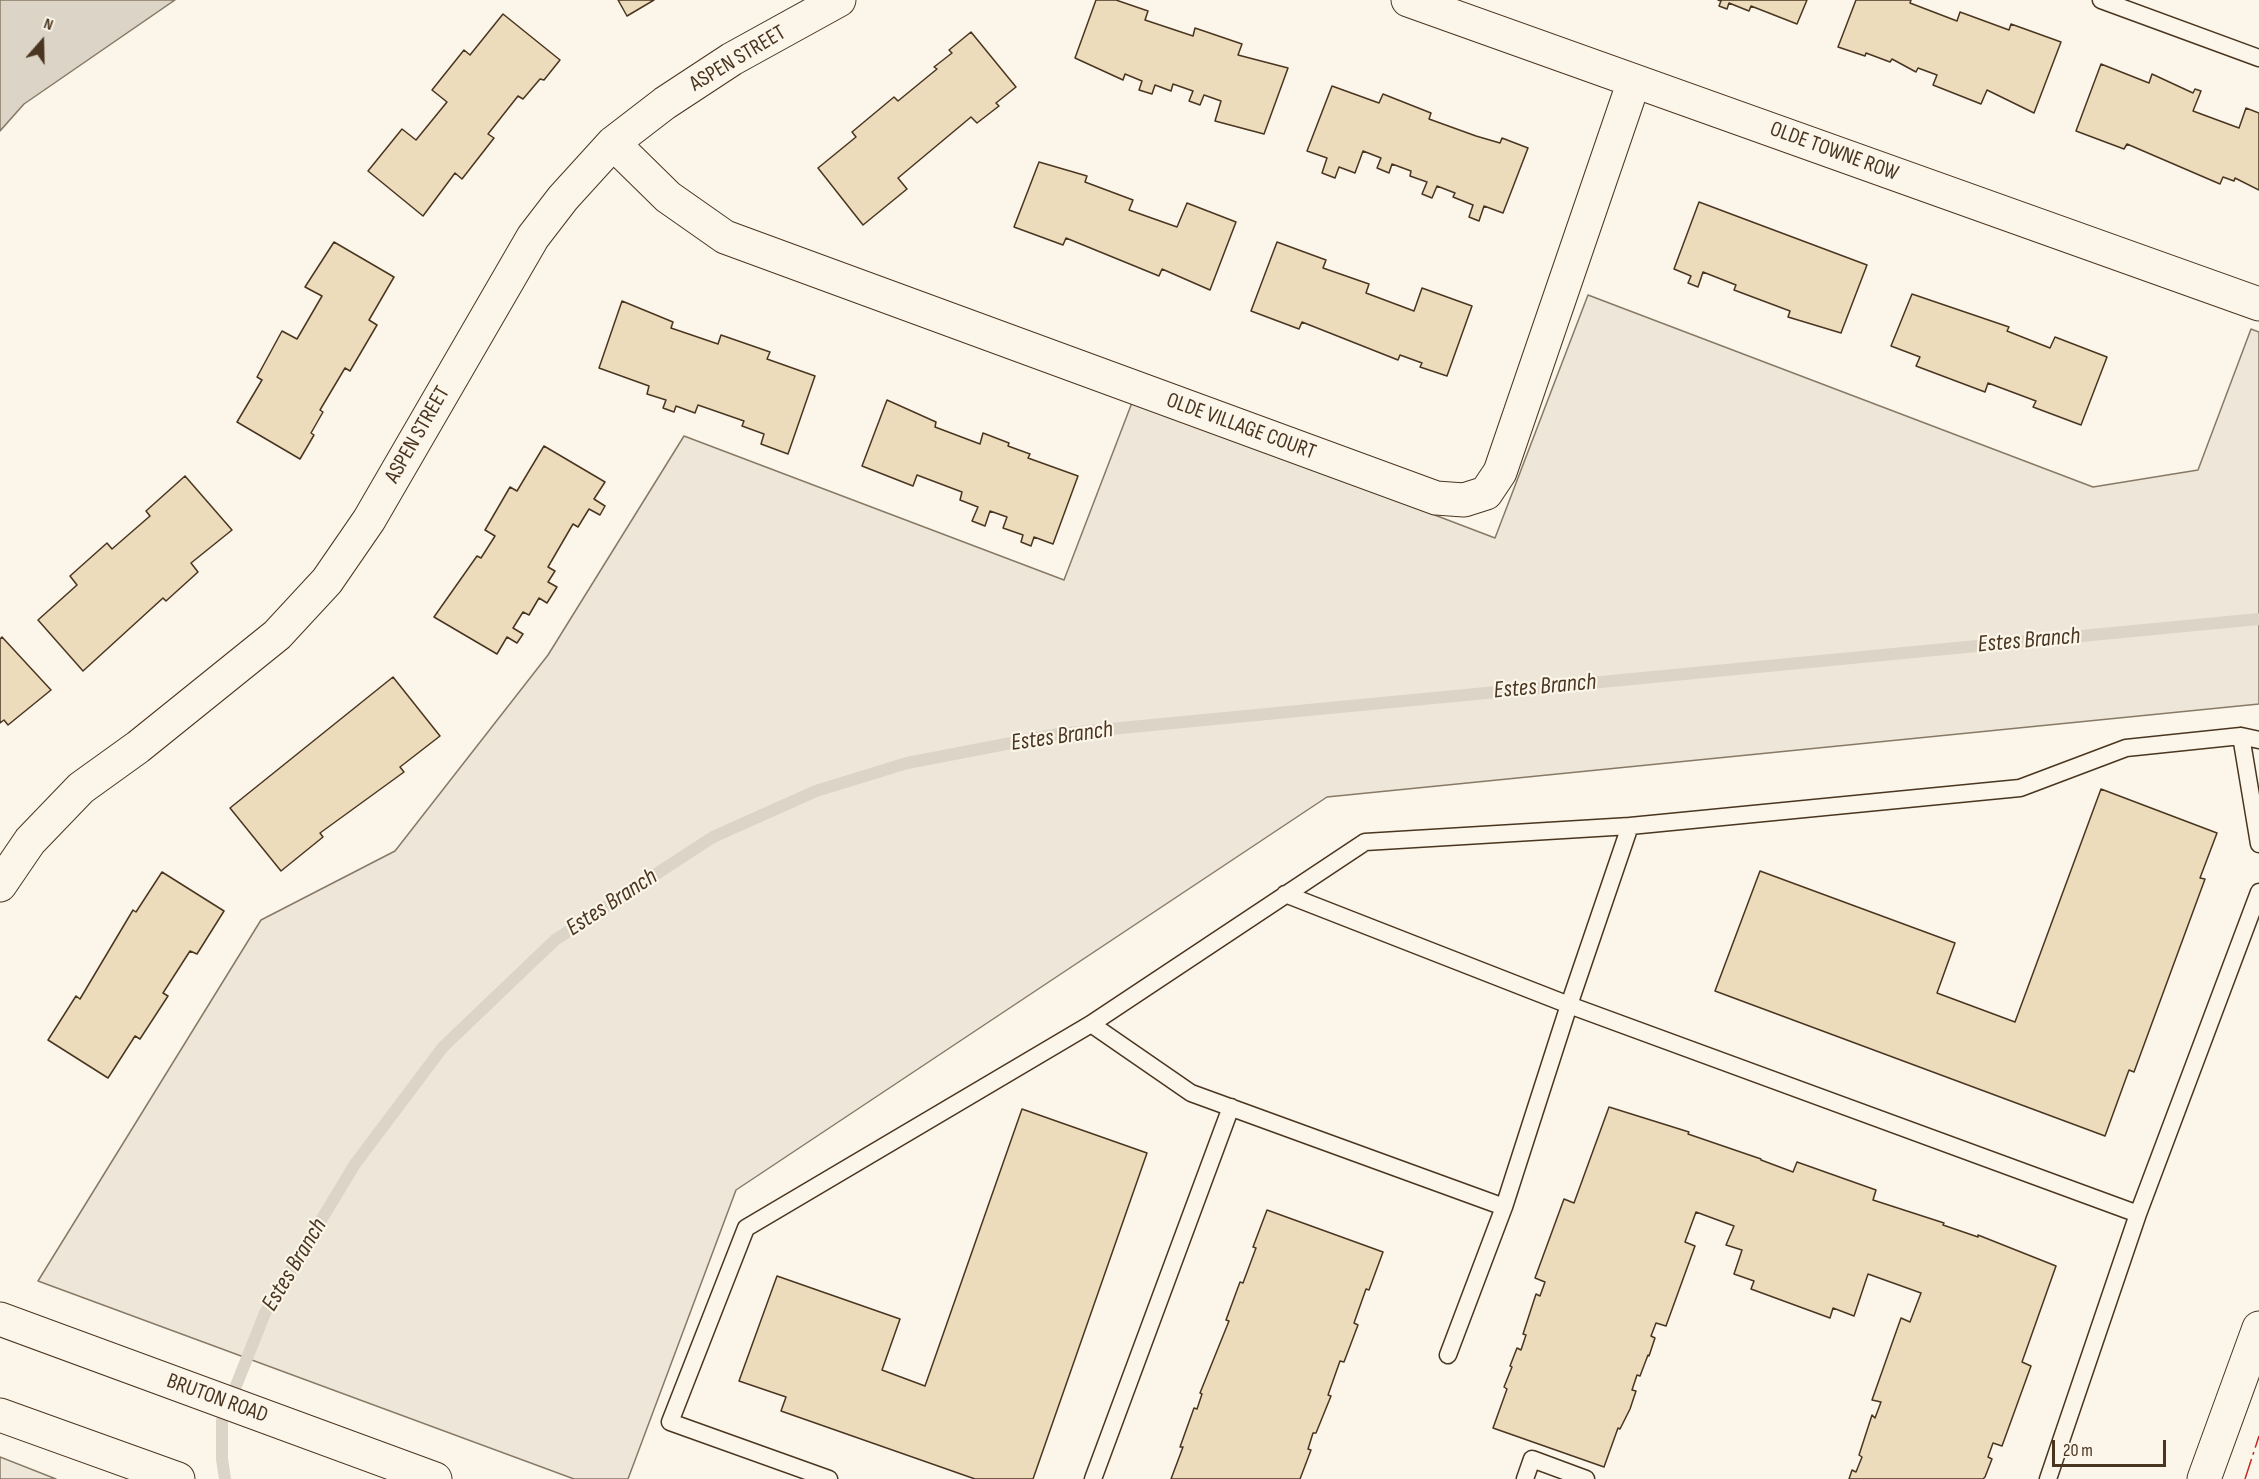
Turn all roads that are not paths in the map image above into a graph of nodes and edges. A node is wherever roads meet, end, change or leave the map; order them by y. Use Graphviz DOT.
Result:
graph roads {
  1 [pos="838,0"];
  2 [pos="1408,0"];
  3 [pos="2100,0"];
  4 [pos="2259,58"];
  5 [pos="1634,81"];
  6 [pos="613,143"];
  7 [pos="2259,304"];
  8 [pos="2241,736"];
  9 [pos="2259,740"];
  10 [pos="1630,826"];
  11 [pos="2259,844"];
  12 [pos="0,885"];
  13 [pos="2259,892"];
  14 [pos="1285,894"];
  15 [pos="1569,1005"];
  16 [pos="1091,1024"];
  17 [pos="1231,1107"];
  18 [pos="1504,1207"];
  19 [pos="2138,1214"];
  20 [pos="0,1319"];
  21 [pos="2259,1328"];
  22 [pos="1448,1355"];
  23 [pos="2251,1379"];
  24 [pos="0,1415"];
  25 [pos="164,1474"];
  26 [pos="435,1479"];
  27 [pos="829,1479"];
  28 [pos="1093,1479"];
  29 [pos="1525,1479"];
  30 [pos="1586,1479"];
  31 [pos="2048,1479"];
  32 [pos="2204,1479"];
  1 -- 6 [label="street, ASPEN STREET"];
  2 -- 5 [label="street, OLDE TOWNE ROW"];
  3 -- 4 [label="lane"];
  5 -- 6 [label="street, OLDE VILLAGE COURT"];
  5 -- 7 [label="street, OLDE TOWNE ROW"];
  6 -- 12 [label="street, ASPEN STREET"];
  8 -- 9 [label="lane"];
  8 -- 10 [label="lane"];
  8 -- 11 [label="lane"];
  10 -- 14 [label="lane"];
  10 -- 15 [label="lane"];
  13 -- 19 [label="lane"];
  14 -- 15 [label="lane"];
  14 -- 16 [label="lane"];
  15 -- 18 [label="lane"];
  15 -- 19 [label="lane"];
  16 -- 17 [label="lane"];
  16 -- 27 [label="lane"];
  17 -- 18 [label="lane"];
  17 -- 28 [label="lane"];
  18 -- 22 [label="lane"];
  19 -- 31 [label="lane"];
  20 -- 26 [label="street, BRUTON ROAD"];
  21 -- 23 [label="street"];
  23 -- 32 [label="street"];
  24 -- 25 [label="street"];
  29 -- 30 [label="lane"];
}
